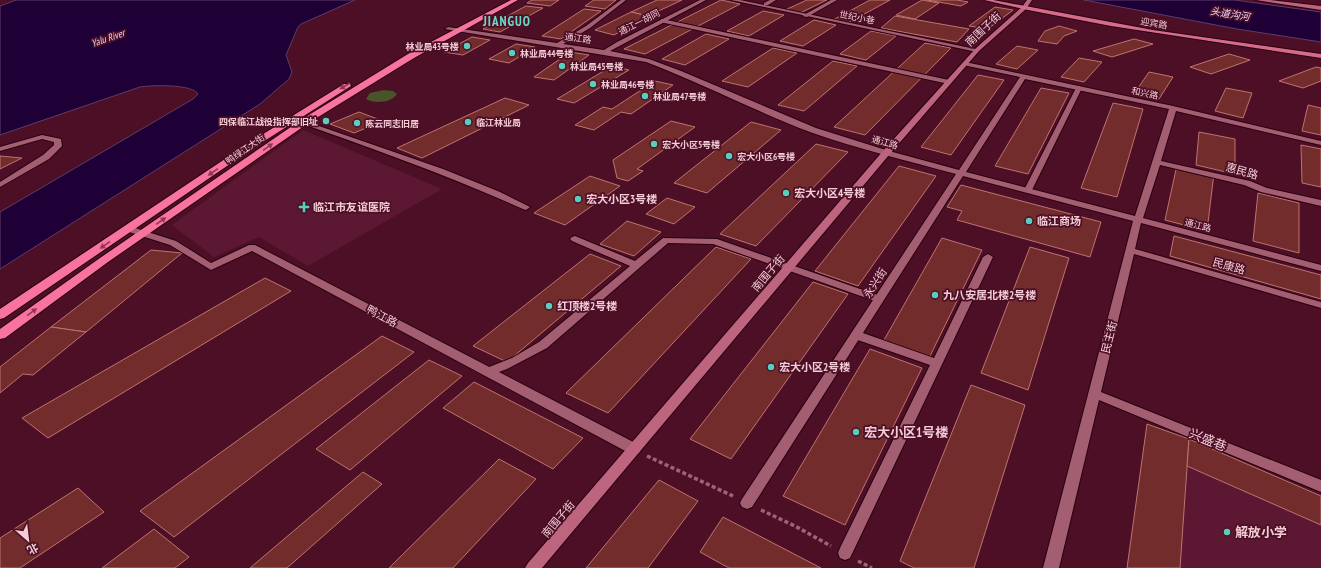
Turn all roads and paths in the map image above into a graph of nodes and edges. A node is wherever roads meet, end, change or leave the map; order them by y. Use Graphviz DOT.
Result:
graph roads {
  1 [pos="504,0"];
  2 [pos="515,0"];
  3 [pos="624,0"];
  4 [pos="704,0"];
  5 [pos="733,0"];
  6 [pos="774,0"];
  7 [pos="835,0"];
  8 [pos="986,0"];
  9 [pos="1258,0"];
  10 [pos="1280,0"];
  11 [pos="766,4"];
  12 [pos="1027,4"];
  13 [pos="1321,7"];
  14 [pos="805,16"];
  15 [pos="662,21"];
  16 [pos="448,29"];
  17 [pos="459,30"];
  18 [pos="558,45"];
  19 [pos="977,50"];
  20 [pos="605,52"];
  21 [pos="1321,56"];
  22 [pos="965,64"];
  23 [pos="1024,76"];
  24 [pos="949,82"];
  25 [pos="1078,88"];
  26 [pos="1173,108"];
  27 [pos="293,119"];
  28 [pos="303,122"];
  29 [pos="1321,143"];
  30 [pos="0,149"];
  31 [pos="886,153"];
  32 [pos="1157,162"];
  33 [pos="961,172"];
  34 [pos="0,185"];
  35 [pos="1028,190"];
  36 [pos="1321,203"];
  37 [pos="526,207"];
  38 [pos="1138,219"];
  39 [pos="129,229"];
  40 [pos="142,233"];
  41 [pos="576,239"];
  42 [pos="1130,250"];
  43 [pos="988,257"];
  44 [pos="636,265"];
  45 [pos="788,268"];
  46 [pos="1321,268"];
  47 [pos="879,299"];
  48 [pos="1321,305"];
  49 [pos="0,315"];
  50 [pos="0,335"];
  51 [pos="856,335"];
  52 [pos="936,363"];
  53 [pos="488,372"];
  54 [pos="1094,394"];
  55 [pos="634,449"];
  56 [pos="1321,486"];
  57 [pos="747,503"];
  58 [pos="845,553"];
  59 [pos="533,568"];
  60 [pos="1051,568"];
  1 -- 16 [label="highway, 鸭绿江大街"];
  2 -- 17 [label="highway, 鸭绿江大街"];
  3 -- 18 [label="street"];
  4 -- 15 [label="street, 通江一胡同"];
  5 -- 14 [label="street, 世纪小巷"];
  6 -- 11 [label="street"];
  7 -- 14 [label="street"];
  8 -- 12 [label="main road, 迎宾路"];
  9 -- 13 [label="street"];
  10 -- 13 [label="street"];
  12 -- 19 [label="street, 南围子街"];
  12 -- 21 [label="main road, 迎宾路"];
  14 -- 19 [label="street, 世纪小巷"];
  15 -- 20 [label="street, 通江一胡同"];
  15 -- 24 [label="street"];
  16 -- 17 [label="street, 通江路"];
  16 -- 27 [label="highway, 鸭绿江大街, one-way"];
  17 -- 18 [label="street, 通江路"];
  17 -- 28 [label="highway, 鸭绿江大街"];
  18 -- 20 [label="street, 通江路"];
  19 -- 22 [label="street, 南围子街"];
  20 -- 31 [label="street, 通江路"];
  22 -- 23 [label="street, 和兴路"];
  22 -- 24 [label="street, 南围子街"];
  23 -- 25 [label="street, 和兴路"];
  23 -- 33 [label="street, 永兴街"];
  24 -- 31 [label="street, 南围子街"];
  25 -- 26 [label="street, 和兴路"];
  25 -- 35 [label="street"];
  26 -- 29 [label="street, 和兴路"];
  26 -- 32 [label="street, 民主街"];
  27 -- 28 [label="street"];
  27 -- 39 [label="highway, 鸭绿江大街, one-way"];
  28 -- 37 [label="street"];
  40 -- 28 [label="highway, 鸭绿江大街, one-way"];
  30 -- 34 [label="street"];
  31 -- 33 [label="street, 通江路"];
  31 -- 45 [label="street, 南围子街"];
  32 -- 36 [label="street, 惠民路"];
  32 -- 38 [label="street, 民主街"];
  33 -- 35 [label="street, 通江路"];
  33 -- 47 [label="street, 永兴街"];
  35 -- 38 [label="street, 通江路"];
  38 -- 42 [label="street, 民主街"];
  38 -- 46 [label="street, 通江路"];
  39 -- 40 [label="street, 鸭江路"];
  39 -- 49 [label="highway, 鸭绿江大街, one-way"];
  50 -- 40 [label="highway, 鸭绿江大街, one-way"];
  40 -- 53 [label="street, 鸭江路"];
  41 -- 44 [label="street"];
  42 -- 48 [label="street, 民康路"];
  42 -- 54 [label="street, 民主街"];
  43 -- 52 [label="street"];
  44 -- 45 [label="street"];
  44 -- 53 [label="street"];
  45 -- 47 [label="street"];
  45 -- 55 [label="street, 南围子街"];
  47 -- 51 [label="street, 永兴街"];
  51 -- 52 [label="street"];
  51 -- 57 [label="street, 永兴街"];
  52 -- 58 [label="street"];
  53 -- 55 [label="street, 鸭江路"];
  54 -- 56 [label="street, 兴盛巷"];
  54 -- 60 [label="street, 民主街"];
  55 -- 59 [label="street, 南围子街"];
}
